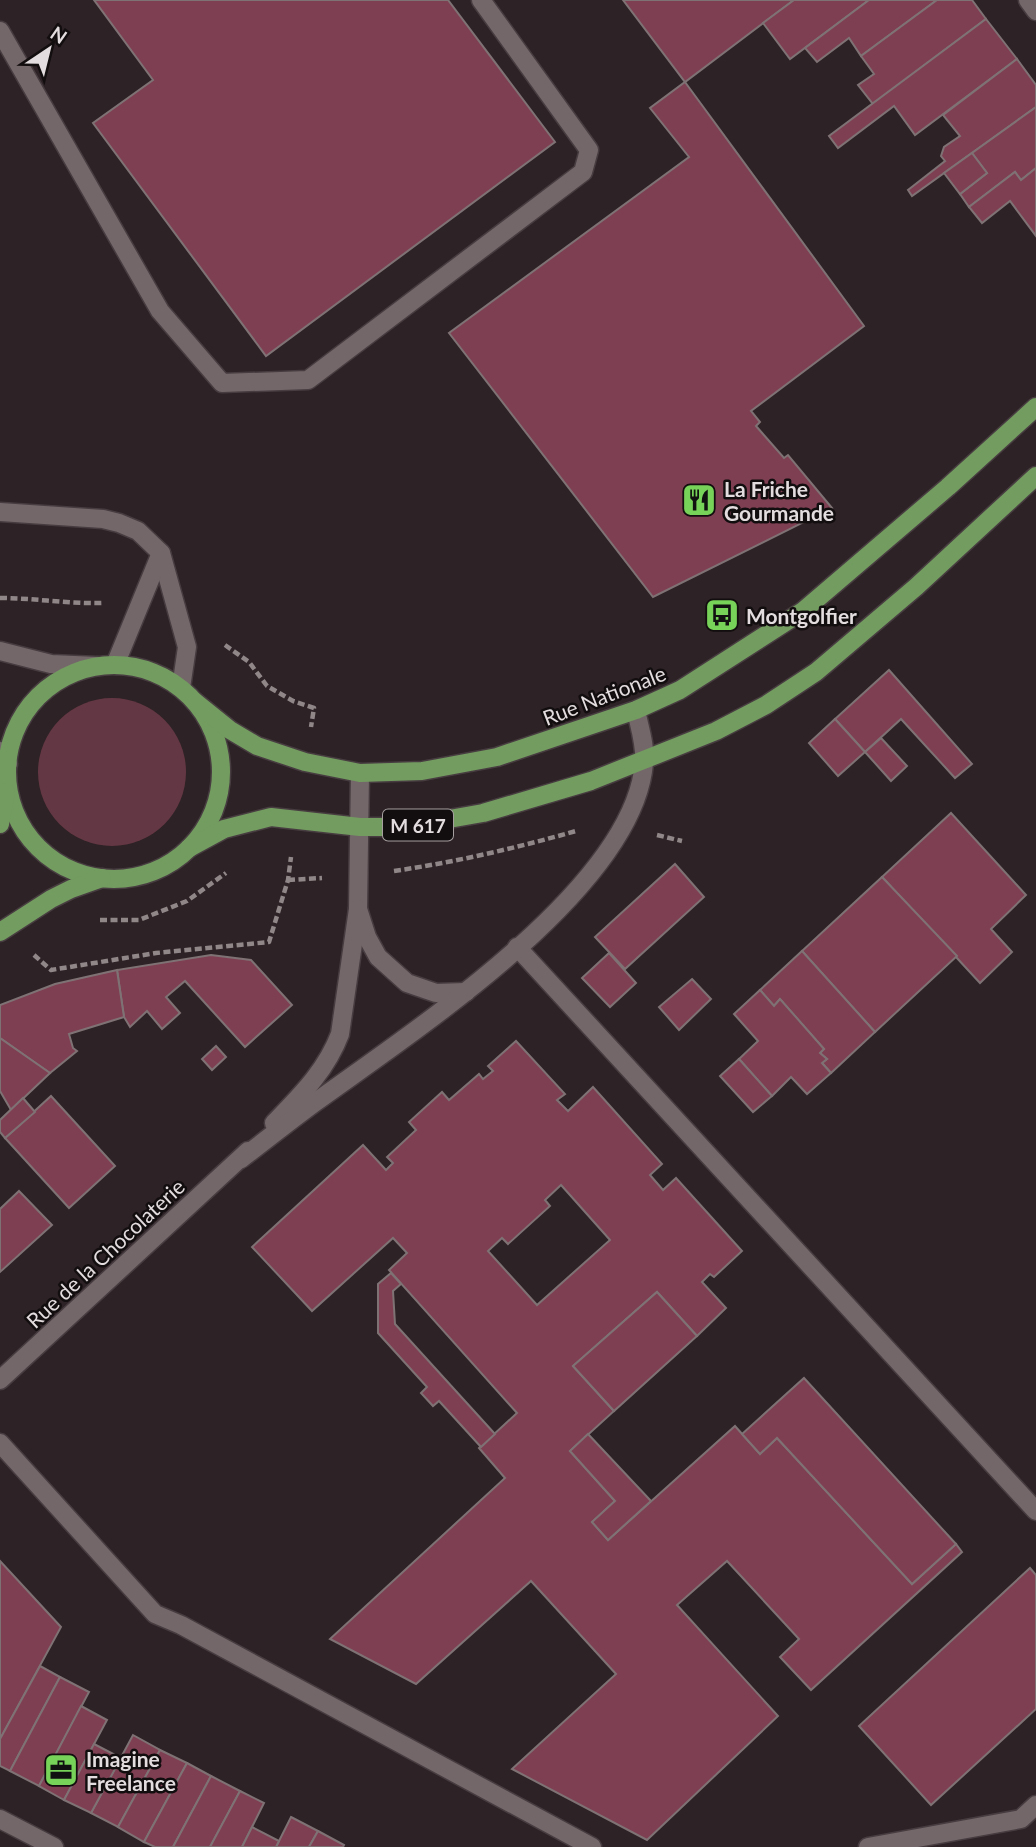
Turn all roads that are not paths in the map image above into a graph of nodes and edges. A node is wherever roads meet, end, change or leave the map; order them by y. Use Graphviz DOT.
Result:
graph roads {
  1 [pos="481,0"];
  2 [pos="1028,0"];
  3 [pos="1036,11"];
  4 [pos="0,31"];
  5 [pos="1036,407"];
  6 [pos="1036,476"];
  7 [pos="0,512"];
  8 [pos="161,553"];
  9 [pos="0,650"];
  10 [pos="106,666"];
  11 [pos="187,695"];
  12 [pos="636,710"];
  13 [pos="645,761"];
  14 [pos="5,766"];
  15 [pos="360,773"];
  16 [pos="0,824"];
  17 [pos="360,827"];
  18 [pos="189,848"];
  19 [pos="103,878"];
  20 [pos="358,909"];
  21 [pos="0,932"];
  22 [pos="517,947"];
  23 [pos="466,992"];
  24 [pos="241,1159"];
  25 [pos="0,1380"];
  26 [pos="0,1443"];
  27 [pos="1036,1511"];
  28 [pos="1036,1805"];
  29 [pos="0,1819"];
  30 [pos="54,1847"];
  31 [pos="592,1847"];
  32 [pos="868,1847"];
  1 -- 4 [label="street"];
  2 -- 3 [label="street"];
  5 -- 12 [label="main road, Rue Nationale"];
  6 -- 13 [label="main road, M 617"];
  7 -- 8 [label="street"];
  8 -- 10 [label="street"];
  8 -- 11 [label="street"];
  9 -- 10 [label="street"];
  10 -- 11 [label="main road"];
  10 -- 14 [label="main road"];
  11 -- 15 [label="main road, Rue Nationale"];
  11 -- 18 [label="main road"];
  12 -- 13 [label="street, Rue de la Chocolaterie"];
  12 -- 15 [label="main road, Rue Nationale"];
  13 -- 17 [label="main road, M 617"];
  13 -- 22 [label="street, Rue de la Chocolaterie"];
  14 -- 16 [label="main road"];
  14 -- 19 [label="main road"];
  15 -- 17 [label="street, Rue de la Chocolaterie"];
  17 -- 18 [label="main road, M 617"];
  17 -- 20 [label="street, Rue de la Chocolaterie"];
  18 -- 19 [label="main road"];
  19 -- 21 [label="main road"];
  20 -- 23 [label="street, Rue de la Chocolaterie"];
  20 -- 24 [label="street, Rue de la Chocolaterie"];
  22 -- 23 [label="street, Rue de la Chocolaterie"];
  22 -- 27 [label="street"];
  23 -- 24 [label="street, Rue de la Chocolaterie"];
  24 -- 25 [label="street, Rue de la Chocolaterie"];
  26 -- 31 [label="street"];
  28 -- 32 [label="street"];
  29 -- 30 [label="street"];
}
